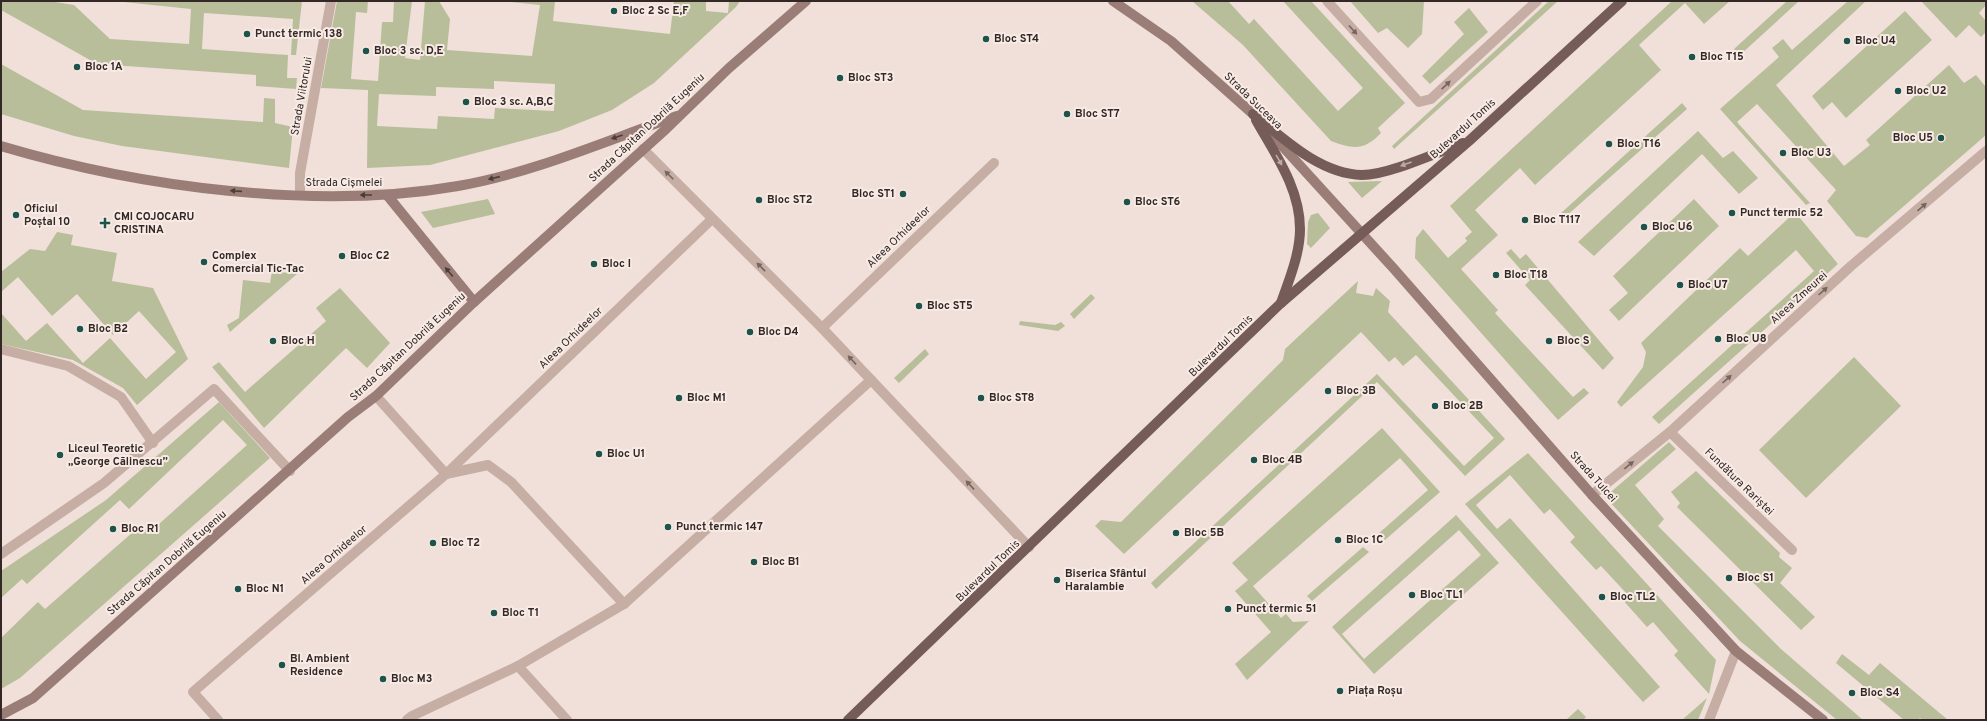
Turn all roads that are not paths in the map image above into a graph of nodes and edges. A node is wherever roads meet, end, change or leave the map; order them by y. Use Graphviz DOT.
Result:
graph roads {
  1 [pos="331,1"];
  2 [pos="806,1"];
  3 [pos="1113,1"];
  4 [pos="1327,1"];
  5 [pos="1537,1"];
  6 [pos="1622,1"];
  7 [pos="1253,114"];
  8 [pos="681,115"];
  9 [pos="1469,141"];
  10 [pos="1,146"];
  11 [pos="643,149"];
  12 [pos="1986,151"];
  13 [pos="994,163"];
  14 [pos="300,195"];
  15 [pos="387,195"];
  16 [pos="712,219"];
  17 [pos="1361,233"];
  18 [pos="474,302"];
  19 [pos="1280,304"];
  20 [pos="822,328"];
  21 [pos="1,350"];
  22 [pos="871,380"];
  23 [pos="376,396"];
  24 [pos="1670,432"];
  25 [pos="153,443"];
  26 [pos="290,470"];
  27 [pos="446,474"];
  28 [pos="1592,495"];
  29 [pos="1030,547"];
  30 [pos="1792,550"];
  31 [pos="1,554"];
  32 [pos="624,604"];
  33 [pos="1736,651"];
  34 [pos="518,666"];
  35 [pos="1,715"];
  36 [pos="218,720"];
  37 [pos="408,720"];
  38 [pos="567,720"];
  39 [pos="848,720"];
  40 [pos="1709,720"];
  41 [pos="1823,720"];
  1 -- 14 [label="street, Strada Viitorului"];
  2 -- 8 [label="street, Strada Căpitan Dobrilă Eugeniu"];
  3 -- 7 [label="street, Strada Suceava"];
  4 -- 5 [label="street, one-way"];
  6 -- 9 [label="main road, Bulevardul Tomis"];
  9 -- 7 [label="main road, one-way"];
  7 -- 17 [label="street, Strada Suceava"];
  7 -- 19 [label="main road, one-way"];
  8 -- 11 [label="street, Strada Căpitan Dobrilă Eugeniu"];
  8 -- 15 [label="street, Strada Cișmelei, one-way"];
  9 -- 17 [label="main road, Bulevardul Tomis"];
  14 -- 10 [label="street, Strada Cișmelei, one-way"];
  16 -- 11 [label="street, one-way"];
  11 -- 18 [label="street, Strada Căpitan Dobrilă Eugeniu"];
  24 -- 12 [label="street, Aleea Zmeurei, one-way"];
  13 -- 20 [label="street, Aleea Orhideelor"];
  15 -- 14 [label="street, Strada Cișmelei, one-way"];
  18 -- 15 [label="street, one-way"];
  20 -- 16 [label="street, one-way"];
  16 -- 27 [label="street, Aleea Orhideelor"];
  17 -- 19 [label="main road, Bulevardul Tomis"];
  17 -- 28 [label="street, Strada Tulcei"];
  18 -- 23 [label="street, Strada Căpitan Dobrilă Eugeniu"];
  19 -- 29 [label="main road, Bulevardul Tomis"];
  22 -- 20 [label="street, one-way"];
  21 -- 25 [label="street"];
  29 -- 22 [label="street, one-way"];
  22 -- 32 [label="street"];
  23 -- 26 [label="street, Strada Căpitan Dobrilă Eugeniu"];
  23 -- 27 [label="street"];
  28 -- 24 [label="street, Aleea Zmeurei, one-way"];
  24 -- 30 [label="street, Fundătura Rariștei"];
  25 -- 26 [label="street"];
  25 -- 31 [label="street"];
  26 -- 35 [label="street, Strada Căpitan Dobrilă Eugeniu"];
  27 -- 32 [label="street, Aleea Orhideelor"];
  27 -- 36 [label="street, Aleea Orhideelor"];
  28 -- 33 [label="street, Strada Tulcei"];
  29 -- 39 [label="main road, Bulevardul Tomis"];
  32 -- 34 [label="street"];
  33 -- 40 [label="street"];
  33 -- 41 [label="street, Strada Tulcei"];
  34 -- 37 [label="street"];
  34 -- 38 [label="street"];
}
